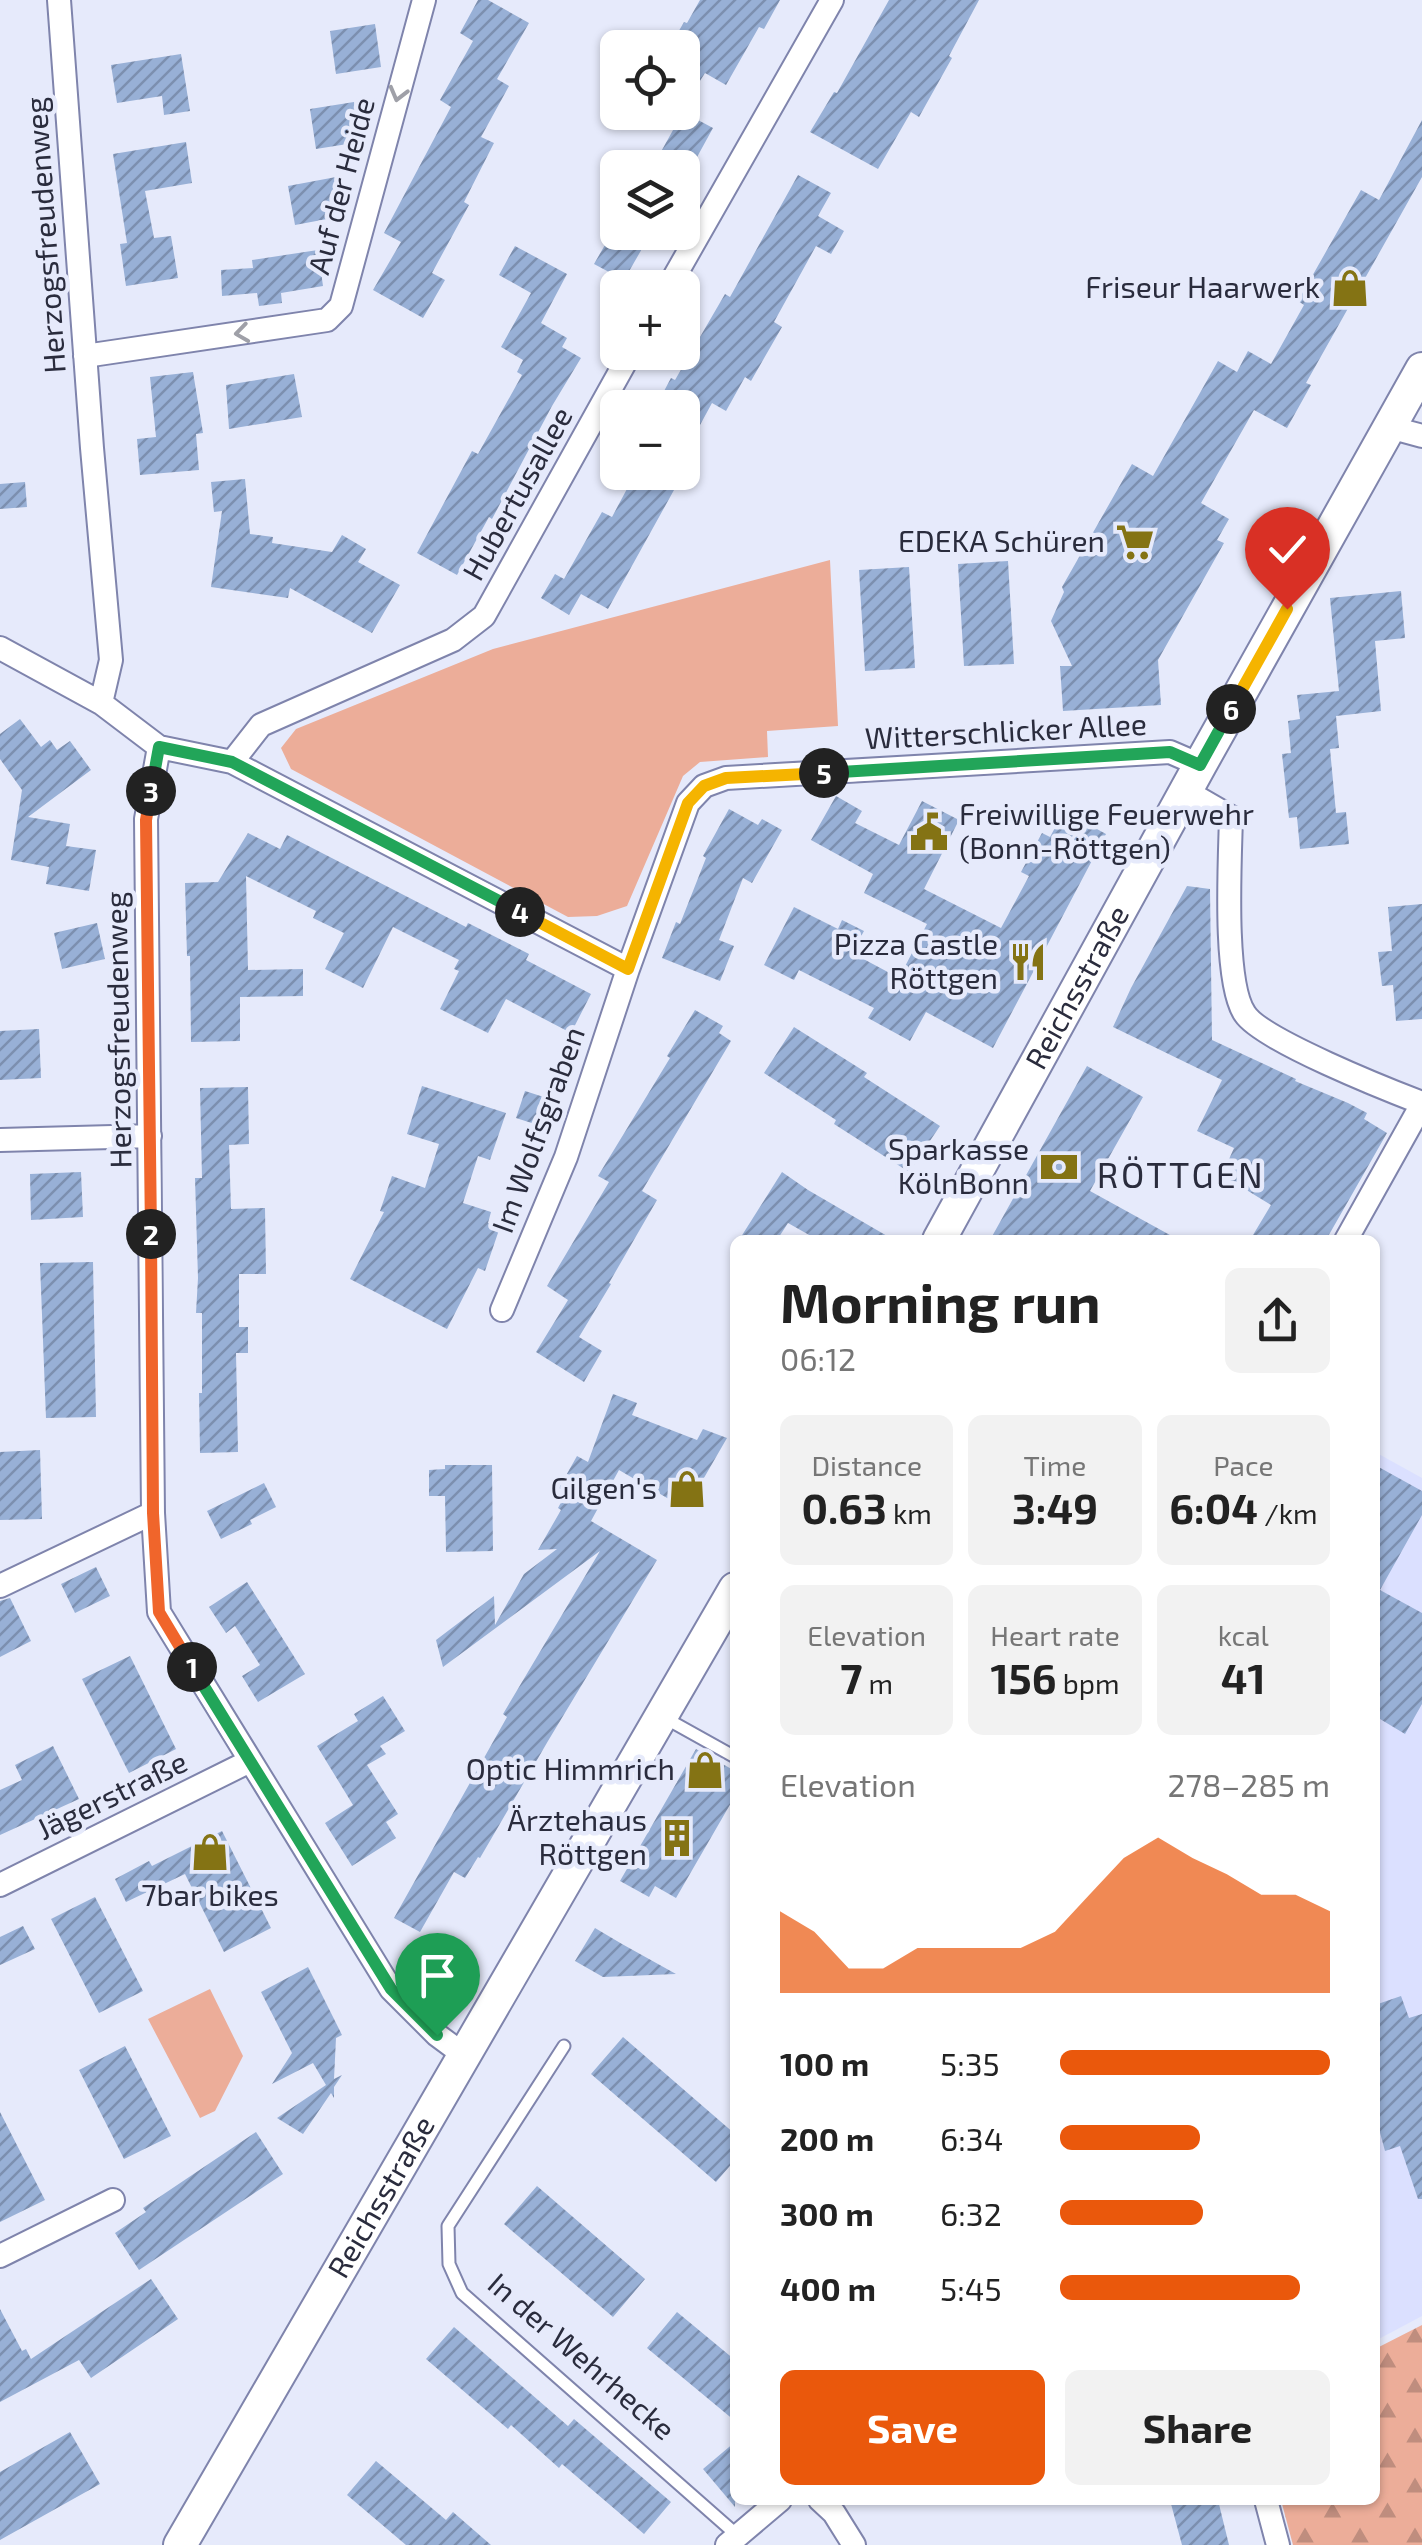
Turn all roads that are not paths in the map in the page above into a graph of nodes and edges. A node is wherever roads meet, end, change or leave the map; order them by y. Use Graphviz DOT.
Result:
graph roads {
  1 [pos="59,0"];
  2 [pos="424,0"];
  3 [pos="832,0"];
  4 [pos="678,270"];
  5 [pos="85,356"];
  6 [pos="1422,368"];
  7 [pos="622,370"];
  8 [pos="1389,427"];
  9 [pos="1422,436"];
  10 [pos="0,648"];
  11 [pos="101,704"];
  12 [pos="159,747"];
  13 [pos="232,762"];
  14 [pos="1193,778"];
  15 [pos="628,969"];
  16 [pos="1422,1104"];
  17 [pos="150,1136"];
  18 [pos="0,1140"];
  19 [pos="941,1235"];
  20 [pos="1349,1235"];
  21 [pos="502,1310"];
  22 [pos="153,1513"];
  23 [pos="0,1586"];
  24 [pos="730,1598"];
  25 [pos="661,1716"];
  26 [pos="730,1754"];
  27 [pos="250,1761"];
  28 [pos="0,1885"];
  29 [pos="564,2046"];
  30 [pos="464,2055"];
  31 [pos="112,2200"];
  32 [pos="0,2256"];
  33 [pos="774,2505"];
  34 [pos="825,2505"];
  35 [pos="1267,2505"];
  36 [pos="732,2540"];
  37 [pos="180,2545"];
  38 [pos="854,2545"];
  39 [pos="1278,2545"];
  1 -- 5 [label="street, Herzogsfreudenweg"];
  2 -- 5 [label="street, Auf der Heide, one-way"];
  3 -- 4 [label="street"];
  5 -- 11 [label="street, Herzogsfreudenweg"];
  6 -- 8 [label="main road, Reichsstraße"];
  7 -- 13 [label="street, Hubertusallee"];
  8 -- 9 [label="street"];
  8 -- 14 [label="main road, Reichsstraße"];
  10 -- 11 [label="street"];
  11 -- 12 [label="street"];
  12 -- 13 [label="street"];
  12 -- 17 [label="street, Herzogsfreudenweg"];
  13 -- 15 [label="street"];
  14 -- 15 [label="street, Witterschlicker Allee"];
  14 -- 16 [label="street, Witterschlicker Allee"];
  14 -- 19 [label="main road, Reichsstraße"];
  15 -- 21 [label="street, Im Wolfsgraben"];
  16 -- 20 [label="street"];
  17 -- 18 [label="street"];
  17 -- 22 [label="street, Herzogsfreudenweg"];
  22 -- 23 [label="street"];
  22 -- 27 [label="street, Herzogsfreudenweg"];
  24 -- 25 [label="main road, Reichsstraße"];
  25 -- 26 [label="lane"];
  25 -- 30 [label="main road, Reichsstraße"];
  27 -- 28 [label="street, Jägerstraße"];
  27 -- 30 [label="street, Herzogsfreudenweg"];
  29 -- 36 [label="lane, In der Wehrhecke"];
  30 -- 37 [label="main road, Reichsstraße"];
  31 -- 32 [label="street"];
  33 -- 36 [label="street, In der Wehrhecke"];
  34 -- 38 [label="street"];
  35 -- 39 [label="street"];
}
